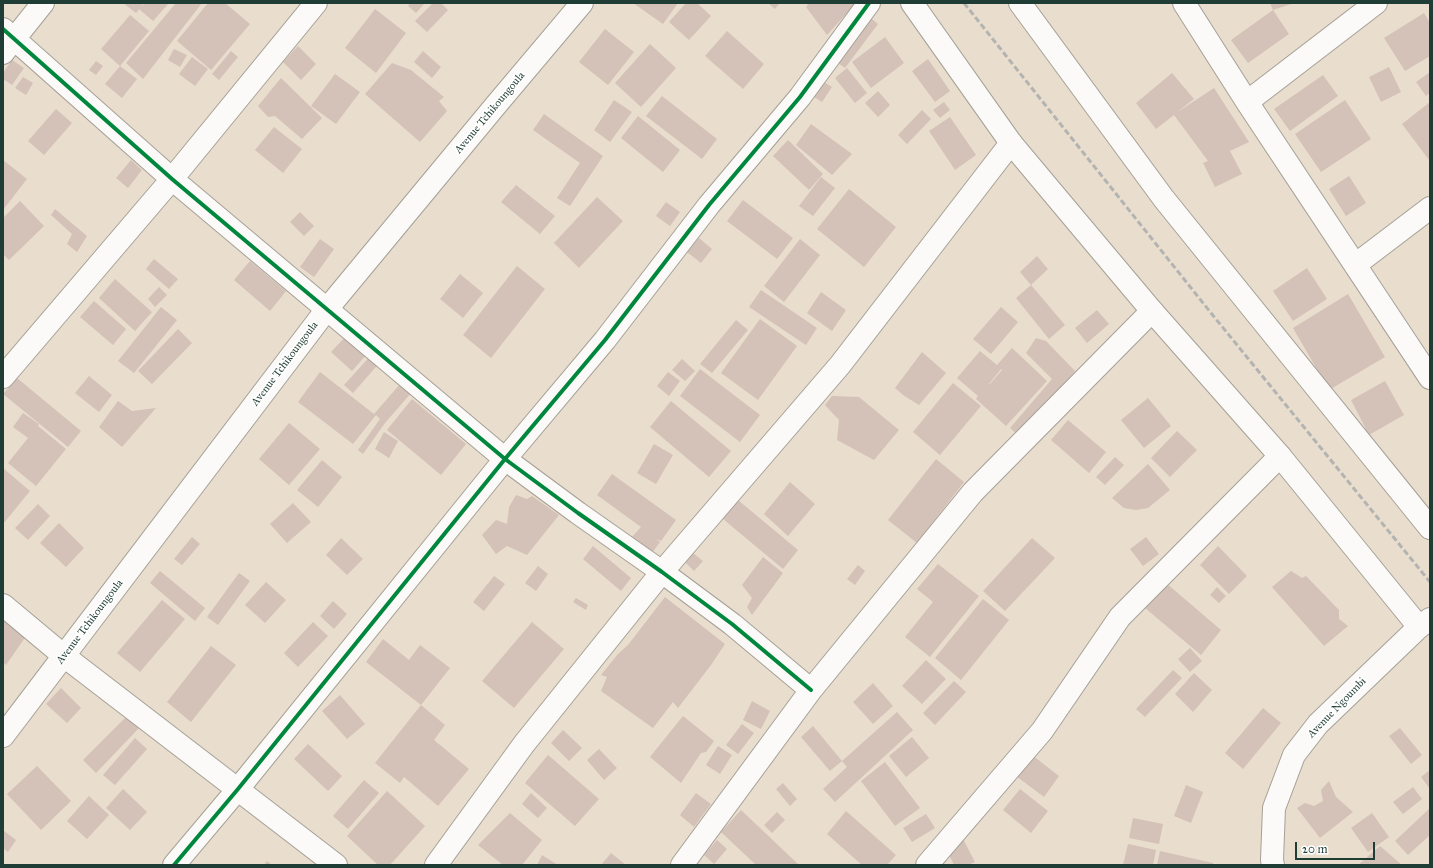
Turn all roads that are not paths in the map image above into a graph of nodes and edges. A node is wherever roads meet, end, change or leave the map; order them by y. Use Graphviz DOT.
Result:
graph roads {
  1 [pos="42,3"];
  2 [pos="316,3"];
  3 [pos="582,3"];
  4 [pos="869,3"];
  5 [pos="912,3"];
  6 [pos="1020,3"];
  7 [pos="1184,3"];
  8 [pos="1376,3"];
  9 [pos="7,40"];
  10 [pos="1247,102"];
  11 [pos="1011,143"];
  12 [pos="172,179"];
  13 [pos="1430,208"];
  14 [pos="1355,265"];
  15 [pos="327,309"];
  16 [pos="1152,311"];
  17 [pos="3,377"];
  18 [pos="1430,378"];
  19 [pos="1280,456"];
  20 [pos="505,458"];
  21 [pos="1430,528"];
  22 [pos="662,572"];
  23 [pos="3,605"];
  24 [pos="1424,623"];
  25 [pos="64,656"];
  26 [pos="811,690"];
  27 [pos="3,736"];
  28 [pos="238,789"];
  29 [pos="174,865"];
  30 [pos="336,865"];
  31 [pos="436,865"];
  32 [pos="682,865"];
  33 [pos="927,865"];
  34 [pos="1273,865"];
  1 -- 9 [label="street"];
  2 -- 12 [label="street"];
  3 -- 15 [label="street, Avenue Tchikoungoula"];
  4 -- 20 [label="street"];
  5 -- 11 [label="street"];
  6 -- 21 [label="street"];
  7 -- 10 [label="street"];
  8 -- 10 [label="street"];
  9 -- 12 [label="street"];
  10 -- 14 [label="street"];
  11 -- 16 [label="street"];
  11 -- 22 [label="street"];
  12 -- 15 [label="street"];
  12 -- 17 [label="street"];
  13 -- 14 [label="street"];
  14 -- 18 [label="street"];
  15 -- 20 [label="street"];
  15 -- 25 [label="street, Avenue Tchikoungoula"];
  16 -- 19 [label="street"];
  16 -- 26 [label="street"];
  19 -- 24 [label="street"];
  19 -- 33 [label="street"];
  20 -- 22 [label="street"];
  20 -- 28 [label="street"];
  22 -- 26 [label="street"];
  22 -- 31 [label="street"];
  23 -- 25 [label="street"];
  24 -- 34 [label="street, Avenue Ngoumbi"];
  25 -- 27 [label="street, Avenue Tchikoungoula"];
  25 -- 28 [label="street"];
  26 -- 32 [label="street"];
  28 -- 29 [label="street"];
  28 -- 30 [label="street"];
}
